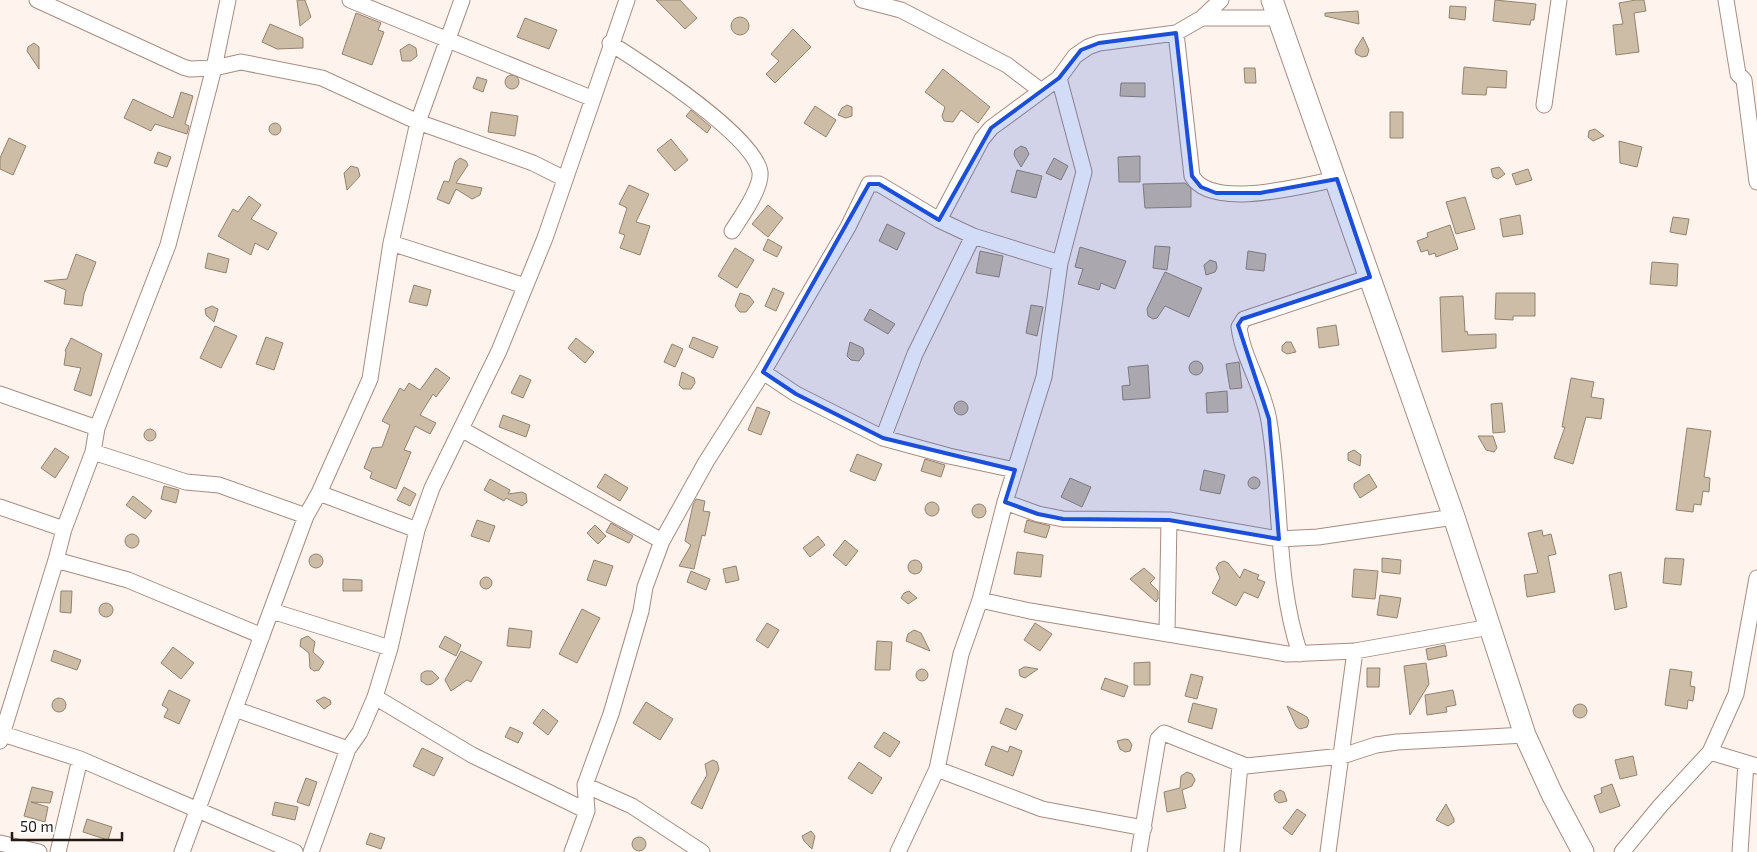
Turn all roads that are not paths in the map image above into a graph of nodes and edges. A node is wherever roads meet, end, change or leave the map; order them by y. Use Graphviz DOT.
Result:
graph roads {
  1 [pos="37,0"];
  2 [pos="228,0"];
  3 [pos="350,0"];
  4 [pos="462,0"];
  5 [pos="627,0"];
  6 [pos="862,0"];
  7 [pos="1221,0"];
  8 [pos="1559,0"];
  9 [pos="1726,0"];
  10 [pos="1276,9"];
  11 [pos="1202,18"];
  12 [pos="1176,33"];
  13 [pos="446,39"];
  14 [pos="610,43"];
  15 [pos="214,68"];
  16 [pos="1059,78"];
  17 [pos="1751,79"];
  18 [pos="1040,90"];
  19 [pos="591,98"];
  20 [pos="1544,105"];
  21 [pos="418,122"];
  22 [pos="565,179"];
  23 [pos="1337,179"];
  24 [pos="1757,182"];
  25 [pos="939,220"];
  26 [pos="732,231"];
  27 [pos="973,236"];
  28 [pos="391,243"];
  29 [pos="1060,262"];
  30 [pos="1370,276"];
  31 [pos="525,286"];
  32 [pos="763,372"];
  33 [pos="0,394"];
  34 [pos="97,428"];
  35 [pos="462,429"];
  36 [pos="883,438"];
  37 [pos="93,452"];
  38 [pos="1014,470"];
  39 [pos="319,493"];
  40 [pos="1005,502"];
  41 [pos="0,507"];
  42 [pos="306,516"];
  43 [pos="1454,517"];
  44 [pos="1169,520"];
  45 [pos="64,529"];
  46 [pos="417,530"];
  47 [pos="1279,539"];
  48 [pos="662,541"];
  49 [pos="56,560"];
  50 [pos="1757,578"];
  51 [pos="980,600"];
  52 [pos="272,611"];
  53 [pos="1490,627"];
  54 [pos="1167,632"];
  55 [pos="262,636"];
  56 [pos="390,648"];
  57 [pos="1355,651"];
  58 [pos="1300,654"];
  59 [pos="1751,655"];
  60 [pos="375,697"];
  61 [pos="235,709"];
  62 [pos="1525,735"];
  63 [pos="1,736"];
  64 [pos="348,749"];
  65 [pos="1710,752"];
  66 [pos="1342,756"];
  67 [pos="80,759"];
  68 [pos="1751,764"];
  69 [pos="1240,765"];
  70 [pos="937,769"];
  71 [pos="585,784"];
  72 [pos="197,810"];
  73 [pos="587,812"];
  74 [pos="1144,828"];
  75 [pos="0,843"];
  76 [pos="39,852"];
  77 [pos="58,852"];
  78 [pos="182,852"];
  79 [pos="295,852"];
  80 [pos="311,852"];
  81 [pos="572,852"];
  82 [pos="702,852"];
  83 [pos="898,852"];
  84 [pos="1139,852"];
  85 [pos="1232,852"];
  86 [pos="1328,852"];
  87 [pos="1583,852"];
  88 [pos="1622,852"];
  89 [pos="1740,852"];
  1 -- 15 [label="street"];
  2 -- 15 [label="street"];
  3 -- 13 [label="street"];
  4 -- 13 [label="street"];
  5 -- 14 [label="street"];
  6 -- 18 [label="street"];
  7 -- 11 [label="street"];
  8 -- 20 [label="street"];
  9 -- 17 [label="street"];
  10 -- 11 [label="street"];
  10 -- 23 [label="street"];
  11 -- 12 [label="street"];
  12 -- 16 [label="street"];
  12 -- 23 [label="street"];
  13 -- 19 [label="street"];
  13 -- 21 [label="street"];
  14 -- 19 [label="street"];
  14 -- 26 [label="street"];
  15 -- 21 [label="street"];
  15 -- 34 [label="street"];
  16 -- 18 [label="street"];
  16 -- 29 [label="street"];
  17 -- 24 [label="street"];
  18 -- 25 [label="street"];
  19 -- 22 [label="street"];
  21 -- 22 [label="street"];
  21 -- 28 [label="street"];
  22 -- 31 [label="street"];
  23 -- 30 [label="street"];
  25 -- 27 [label="street"];
  25 -- 32 [label="street"];
  27 -- 29 [label="street"];
  27 -- 36 [label="street"];
  28 -- 31 [label="street"];
  28 -- 39 [label="street"];
  29 -- 38 [label="street"];
  30 -- 43 [label="street"];
  30 -- 47 [label="street"];
  31 -- 35 [label="street"];
  32 -- 36 [label="street"];
  32 -- 48 [label="street"];
  33 -- 34 [label="street"];
  34 -- 37 [label="street"];
  35 -- 46 [label="street"];
  35 -- 48 [label="street"];
  36 -- 38 [label="street"];
  37 -- 42 [label="street"];
  37 -- 45 [label="street"];
  38 -- 40 [label="street"];
  39 -- 42 [label="street"];
  39 -- 46 [label="street"];
  40 -- 44 [label="street"];
  40 -- 51 [label="street"];
  41 -- 45 [label="street"];
  42 -- 52 [label="street"];
  43 -- 47 [label="street"];
  43 -- 53 [label="street"];
  44 -- 47 [label="street"];
  44 -- 54 [label="street"];
  45 -- 49 [label="street"];
  46 -- 56 [label="street"];
  47 -- 58 [label="street"];
  48 -- 71 [label="street"];
  49 -- 55 [label="street"];
  49 -- 63 [label="street"];
  50 -- 59 [label="street"];
  51 -- 54 [label="street"];
  51 -- 70 [label="street"];
  52 -- 55 [label="street"];
  52 -- 56 [label="street"];
  53 -- 57 [label="street"];
  53 -- 62 [label="street"];
  54 -- 58 [label="street"];
  55 -- 61 [label="street"];
  56 -- 60 [label="street"];
  57 -- 58 [label="street"];
  57 -- 66 [label="street"];
  59 -- 65 [label="street"];
  60 -- 64 [label="street"];
  60 -- 73 [label="street"];
  61 -- 64 [label="street"];
  61 -- 72 [label="street"];
  62 -- 66 [label="street"];
  62 -- 87 [label="street"];
  63 -- 67 [label="street"];
  64 -- 80 [label="street"];
  65 -- 68 [label="street"];
  65 -- 88 [label="street"];
  66 -- 69 [label="street"];
  66 -- 86 [label="street"];
  67 -- 72 [label="street"];
  67 -- 77 [label="street"];
  68 -- 89 [label="street"];
  69 -- 74 [label="street"];
  69 -- 85 [label="street"];
  70 -- 74 [label="street"];
  70 -- 83 [label="street"];
  71 -- 73 [label="street"];
  71 -- 82 [label="street"];
  72 -- 78 [label="street"];
  72 -- 79 [label="street"];
  73 -- 81 [label="street"];
  74 -- 84 [label="street"];
  75 -- 76 [label="street"];
}
